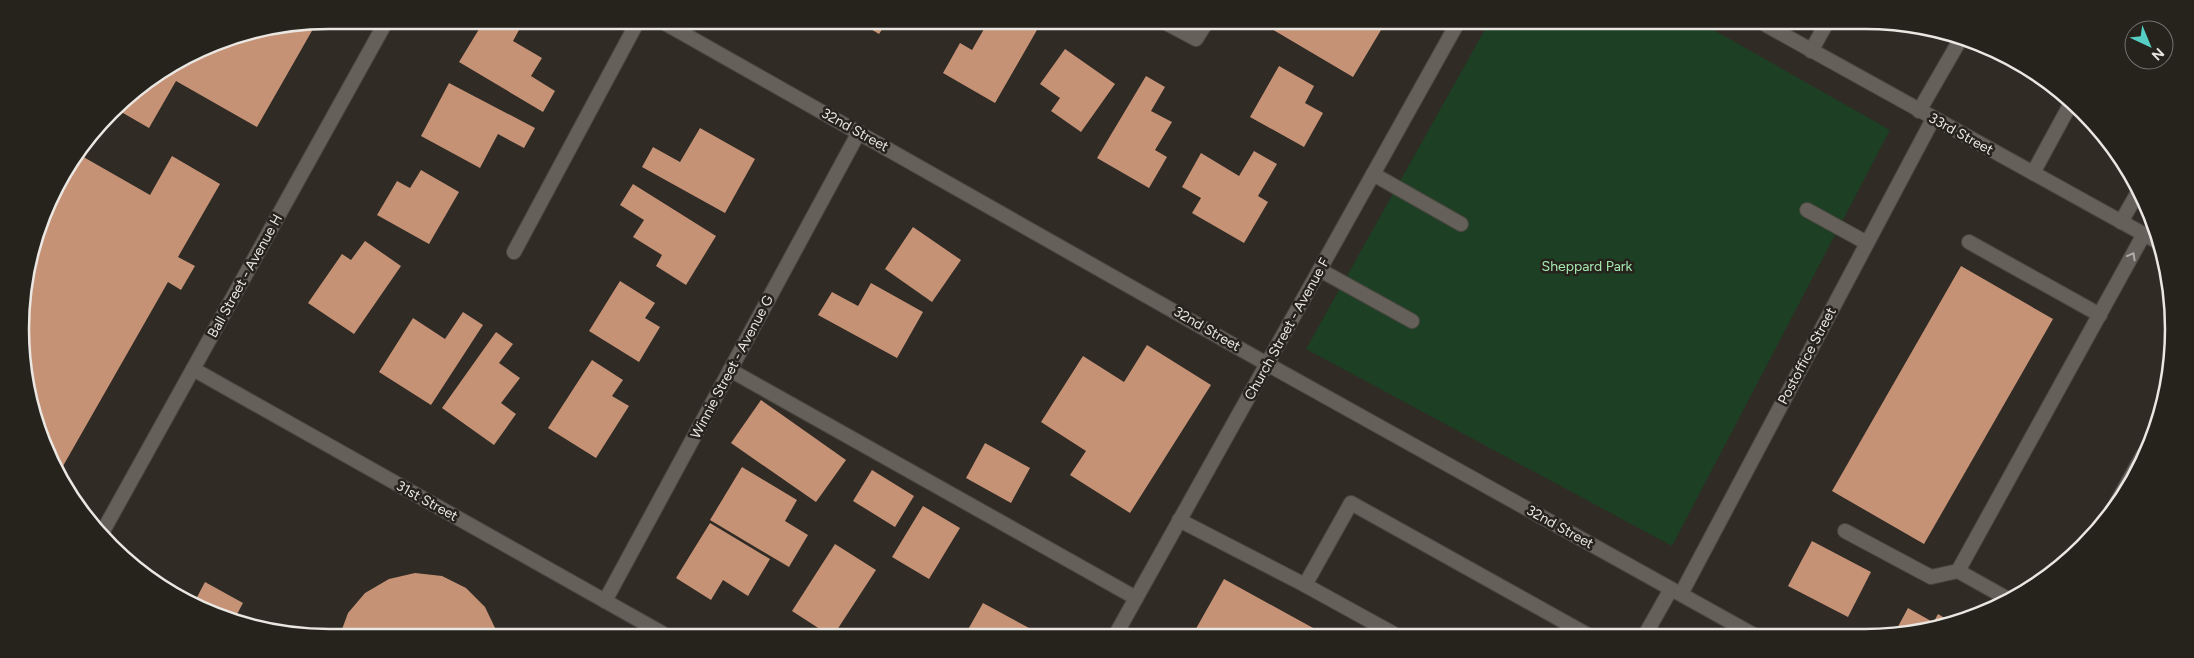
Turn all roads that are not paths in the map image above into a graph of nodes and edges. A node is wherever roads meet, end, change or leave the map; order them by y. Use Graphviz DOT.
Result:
graph roads {
  1 [pos="382,29"];
  2 [pos="634,29"];
  3 [pos="675,29"];
  4 [pos="1177,29"];
  5 [pos="1202,29"];
  6 [pos="1454,29"];
  7 [pos="1773,29"];
  8 [pos="1823,29"];
  9 [pos="1958,44"];
  10 [pos="1811,51"];
  11 [pos="2069,109"];
  12 [pos="1919,111"];
  13 [pos="1932,119"];
  14 [pos="859,132"];
  15 [pos="2033,173"];
  16 [pos="1373,174"];
  17 [pos="2135,198"];
  18 [pos="1807,210"];
  19 [pos="2122,222"];
  20 [pos="1461,224"];
  21 [pos="2150,237"];
  22 [pos="1968,242"];
  23 [pos="1867,243"];
  24 [pos="514,252"];
  25 [pos="1320,270"];
  26 [pos="2100,315"];
  27 [pos="1412,321"];
  28 [pos="1267,364"];
  29 [pos="193,369"];
  30 [pos="730,370"];
  31 [pos="1179,520"];
  32 [pos="104,528"];
  33 [pos="1845,530"];
  34 [pos="1958,571"];
  35 [pos="1305,585"];
  36 [pos="1676,592"];
  37 [pos="2002,596"];
  38 [pos="1136,598"];
  39 [pos="605,601"];
  40 [pos="655,629"];
  41 [pos="1119,629"];
  42 [pos="1385,629"];
  43 [pos="1577,629"];
  44 [pos="1649,629"];
  45 [pos="1743,629"];
  1 -- 29 [label="street, Ball Street - Avenue H"];
  2 -- 24 [label="street"];
  3 -- 14 [label="street, 32nd Street"];
  4 -- 5 [label="street"];
  6 -- 16 [label="street, Church Street - Avenue F"];
  7 -- 10 [label="street, 33rd Street"];
  8 -- 10 [label="street"];
  9 -- 12 [label="street"];
  10 -- 12 [label="street, 33rd Street"];
  11 -- 15 [label="street"];
  12 -- 13 [label="street, 33rd Street"];
  13 -- 15 [label="street, 33rd Street"];
  13 -- 23 [label="street, Postoffice Street"];
  14 -- 28 [label="street, 32nd Street"];
  14 -- 30 [label="street, Winnie Street - Avenue G"];
  15 -- 19 [label="street, 33rd Street"];
  16 -- 20 [label="street"];
  16 -- 25 [label="street, Church Street - Avenue F"];
  17 -- 19 [label="street"];
  18 -- 23 [label="street"];
  19 -- 21 [label="street, 33rd Street"];
  26 -- 21 [label="street, one-way"];
  22 -- 26 [label="street"];
  23 -- 36 [label="street, Postoffice Street"];
  25 -- 27 [label="street"];
  25 -- 28 [label="street, Church Street - Avenue F"];
  26 -- 34 [label="street"];
  28 -- 31 [label="street, Church Street - Avenue F"];
  28 -- 36 [label="street, 32nd Street"];
  29 -- 32 [label="street, Ball Street - Avenue H"];
  29 -- 39 [label="street, 31st Street"];
  30 -- 38 [label="street"];
  30 -- 39 [label="street, Winnie Street - Avenue G"];
  31 -- 35 [label="street"];
  31 -- 38 [label="street, Church Street - Avenue F"];
  33 -- 34 [label="street"];
  34 -- 37 [label="street"];
  35 -- 42 [label="street"];
  35 -- 43 [label="street"];
  36 -- 44 [label="street, Postoffice Street"];
  36 -- 45 [label="street, 32nd Street"];
  38 -- 41 [label="street, Church Street - Avenue F"];
  39 -- 40 [label="street, 31st Street"];
}
